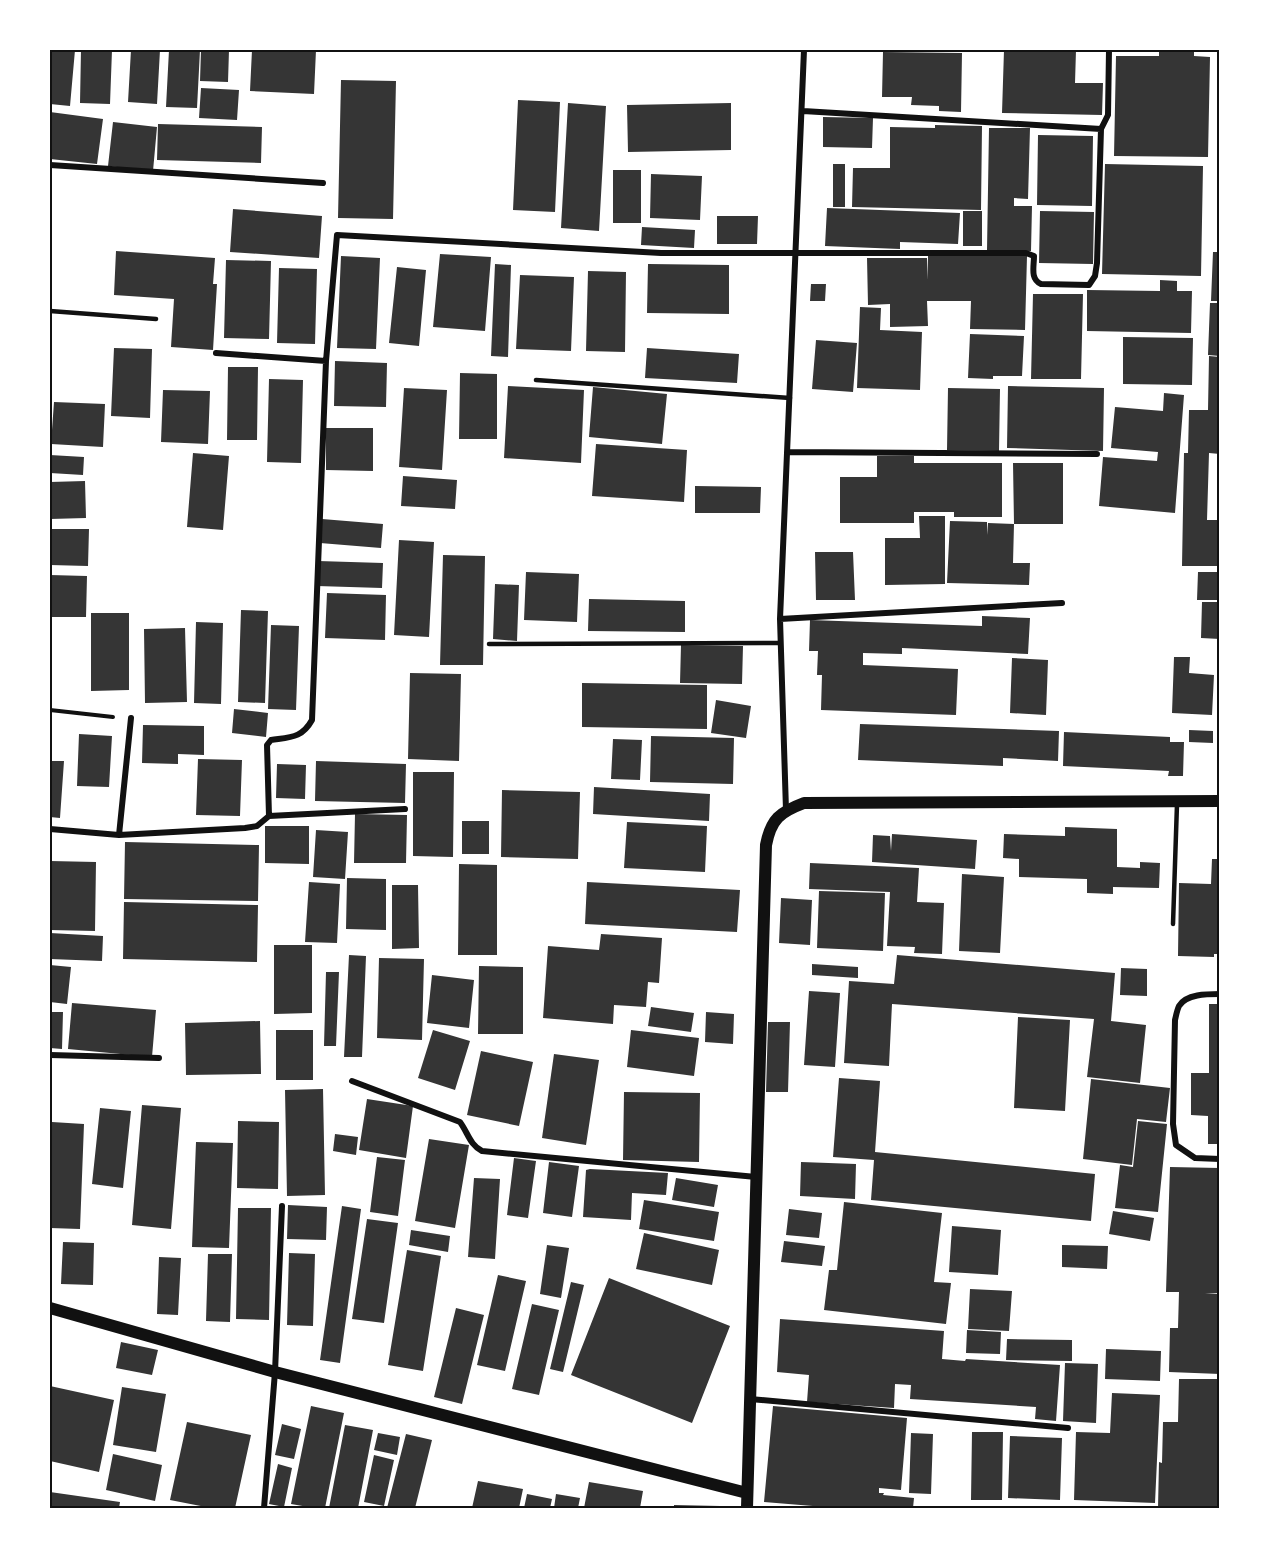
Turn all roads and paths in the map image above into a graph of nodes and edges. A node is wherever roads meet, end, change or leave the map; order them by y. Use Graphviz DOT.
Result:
graph roads {
  1 [pos="804,50"];
  2 [pos="1109,50"];
  3 [pos="803,111"];
  4 [pos="1101,129"];
  5 [pos="50,165"];
  6 [pos="323,183"];
  7 [pos="796,254"];
  8 [pos="50,311"];
  9 [pos="156,319"];
  10 [pos="216,354"];
  11 [pos="326,361"];
  12 [pos="536,380"];
  13 [pos="790,398"];
  14 [pos="787,452"];
  15 [pos="1097,454"];
  16 [pos="1062,603"];
  17 [pos="780,619"];
  18 [pos="780,643"];
  19 [pos="489,644"];
  20 [pos="50,710"];
  21 [pos="131,718"];
  22 [pos="1177,800"];
  23 [pos="1220,801"];
  24 [pos="405,809"];
  25 [pos="786,810"];
  26 [pos="269,816"];
  27 [pos="50,829"];
  28 [pos="119,834"];
  29 [pos="1173,924"];
  30 [pos="1220,994"];
  31 [pos="50,1055"];
  32 [pos="159,1058"];
  33 [pos="352,1081"];
  34 [pos="1220,1159"];
  35 [pos="756,1176"];
  36 [pos="282,1206"];
  37 [pos="50,1308"];
  38 [pos="275,1372"];
  39 [pos="750,1399"];
  40 [pos="1068,1428"];
  41 [pos="747,1493"];
  42 [pos="264,1509"];
  43 [pos="747,1509"];
  1 -- 3 [label="street"];
  2 -- 4 [label="street"];
  3 -- 4 [label="street"];
  3 -- 7 [label="street"];
  4 -- 7 [label="street"];
  5 -- 6 [label="street"];
  7 -- 11 [label="street"];
  7 -- 13 [label="street"];
  8 -- 9 [label="lane"];
  10 -- 11 [label="street"];
  11 -- 26 [label="street"];
  12 -- 13 [label="lane"];
  13 -- 14 [label="street"];
  14 -- 15 [label="street"];
  14 -- 17 [label="street"];
  16 -- 17 [label="street"];
  17 -- 18 [label="street"];
  18 -- 19 [label="lane"];
  18 -- 25 [label="street"];
  20 -- 21 [label="path"];
  21 -- 28 [label="street"];
  22 -- 23 [label="main road"];
  22 -- 25 [label="main road"];
  22 -- 29 [label="lane"];
  24 -- 26 [label="street"];
  25 -- 35 [label="main road"];
  26 -- 28 [label="street"];
  27 -- 28 [label="street"];
  30 -- 34 [label="street"];
  31 -- 32 [label="street"];
  33 -- 35 [label="street"];
  35 -- 39 [label="main road"];
  36 -- 38 [label="street"];
  37 -- 38 [label="main road"];
  38 -- 41 [label="main road"];
  38 -- 42 [label="street"];
  39 -- 40 [label="street"];
  39 -- 41 [label="main road"];
  41 -- 43 [label="main road"];
}
